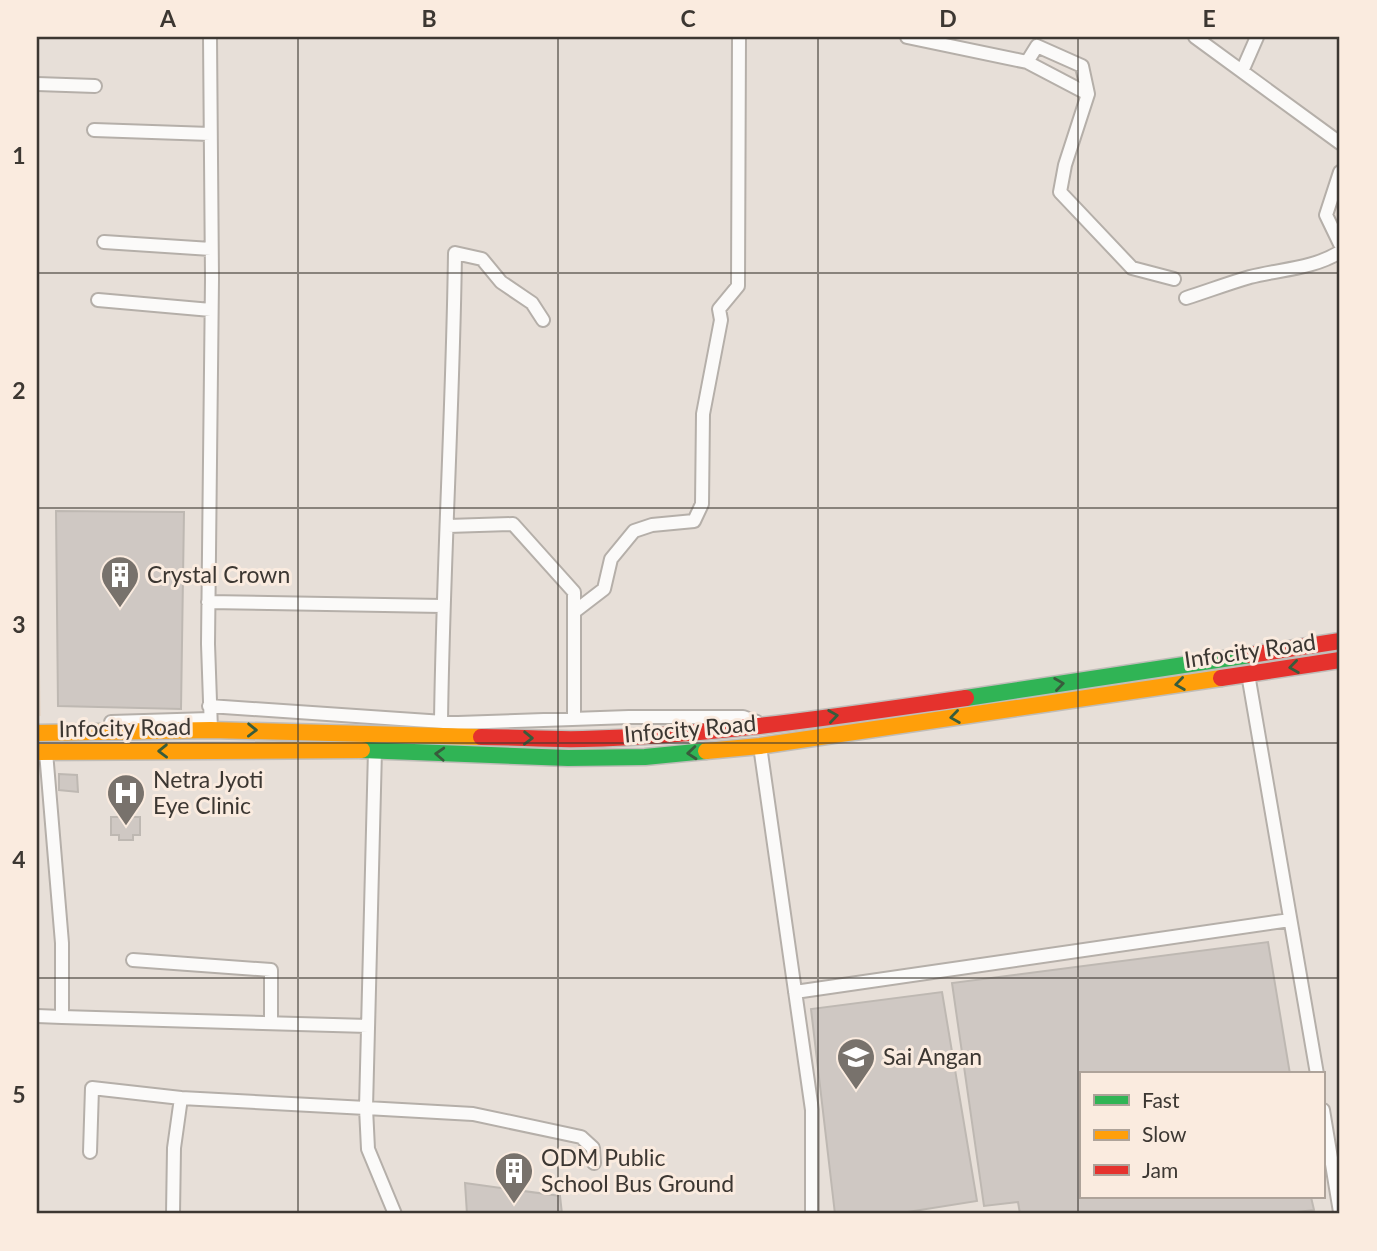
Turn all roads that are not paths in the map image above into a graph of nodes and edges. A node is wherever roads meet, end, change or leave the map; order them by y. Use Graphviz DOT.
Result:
graph roads {
  1 [pos="210,37"];
  2 [pos="738,37"];
  3 [pos="907,37"];
  4 [pos="1195,37"];
  5 [pos="1257,37"];
  6 [pos="1036,41"];
  7 [pos="1027,62"];
  8 [pos="1242,69"];
  9 [pos="37,84"];
  10 [pos="95,86"];
  11 [pos="1088,94"];
  12 [pos="93,130"];
  13 [pos="210,134"];
  14 [pos="1340,144"];
  15 [pos="1340,172"];
  16 [pos="104,242"];
  17 [pos="1340,244"];
  18 [pos="211,249"];
  19 [pos="1340,252"];
  20 [pos="1174,279"];
  21 [pos="1186,298"];
  22 [pos="98,300"];
  23 [pos="211,310"];
  24 [pos="543,320"];
  25 [pos="448,526"];
  26 [pos="208,602"];
  27 [pos="443,606"];
  28 [pos="574,612"];
  29 [pos="1340,641"];
  30 [pos="1340,660"];
  31 [pos="1248,674"];
  32 [pos="901,707"];
  33 [pos="210,718"];
  34 [pos="574,719"];
  35 [pos="441,722"];
  36 [pos="37,724"];
  37 [pos="766,725"];
  38 [pos="904,725"];
  39 [pos="37,733"];
  40 [pos="497,737"];
  41 [pos="760,746"];
  42 [pos="375,750"];
  43 [pos="41,752"];
  44 [pos="497,756"];
  45 [pos="1290,920"];
  46 [pos="133,960"];
  47 [pos="795,992"];
  48 [pos="37,1016"];
  49 [pos="62,1017"];
  50 [pos="271,1023"];
  51 [pos="368,1026"];
  52 [pos="1317,1072"];
  53 [pos="181,1098"];
  54 [pos="366,1108"];
  55 [pos="1324,1116"];
  56 [pos="90,1152"];
  57 [pos="594,1163"];
  58 [pos="1340,1212"];
  59 [pos="173,1214"];
  60 [pos="394,1214"];
  61 [pos="812,1214"];
  1 -- 13 [label="street"];
  2 -- 28 [label="street"];
  3 -- 7 [label="street"];
  4 -- 8 [label="street"];
  5 -- 8 [label="street"];
  6 -- 7 [label="street"];
  6 -- 11 [label="street"];
  7 -- 11 [label="street"];
  8 -- 14 [label="street"];
  9 -- 10 [label="street"];
  11 -- 20 [label="street"];
  12 -- 13 [label="street"];
  13 -- 18 [label="street"];
  15 -- 17 [label="street"];
  16 -- 18 [label="street"];
  18 -- 23 [label="street"];
  19 -- 21 [label="street"];
  22 -- 23 [label="street"];
  23 -- 26 [label="street"];
  24 -- 25 [label="street"];
  25 -- 27 [label="street"];
  25 -- 28 [label="street"];
  26 -- 27 [label="street"];
  26 -- 33 [label="street"];
  27 -- 35 [label="street"];
  28 -- 34 [label="street"];
  32 -- 29 [label="main road, Infocity Road, one-way"];
  30 -- 31 [label="main road, Infocity Road, one-way"];
  31 -- 38 [label="main road, Infocity Road, one-way"];
  31 -- 45 [label="street"];
  37 -- 32 [label="main road, Infocity Road, one-way"];
  32 -- 38 [label="main road"];
  33 -- 35 [label="street"];
  33 -- 36 [label="street"];
  33 -- 39 [label="main road, Infocity Road"];
  33 -- 40 [label="main road, Infocity Road, one-way"];
  34 -- 35 [label="street"];
  34 -- 37 [label="street"];
  40 -- 37 [label="main road, Infocity Road, one-way"];
  38 -- 41 [label="main road, Infocity Road"];
  40 -- 44 [label="main road"];
  41 -- 44 [label="main road, Infocity Road, one-way"];
  41 -- 47 [label="street"];
  42 -- 43 [label="main road, Infocity Road, one-way"];
  44 -- 42 [label="main road, Infocity Road, one-way"];
  42 -- 51 [label="street"];
  43 -- 49 [label="street"];
  45 -- 47 [label="street"];
  45 -- 52 [label="street"];
  46 -- 50 [label="street"];
  47 -- 61 [label="street"];
  48 -- 49 [label="street"];
  49 -- 50 [label="street"];
  50 -- 51 [label="street"];
  51 -- 54 [label="street"];
  53 -- 54 [label="street"];
  53 -- 56 [label="street"];
  53 -- 59 [label="street"];
  54 -- 57 [label="street"];
  54 -- 60 [label="street"];
  55 -- 58 [label="street"];
}
